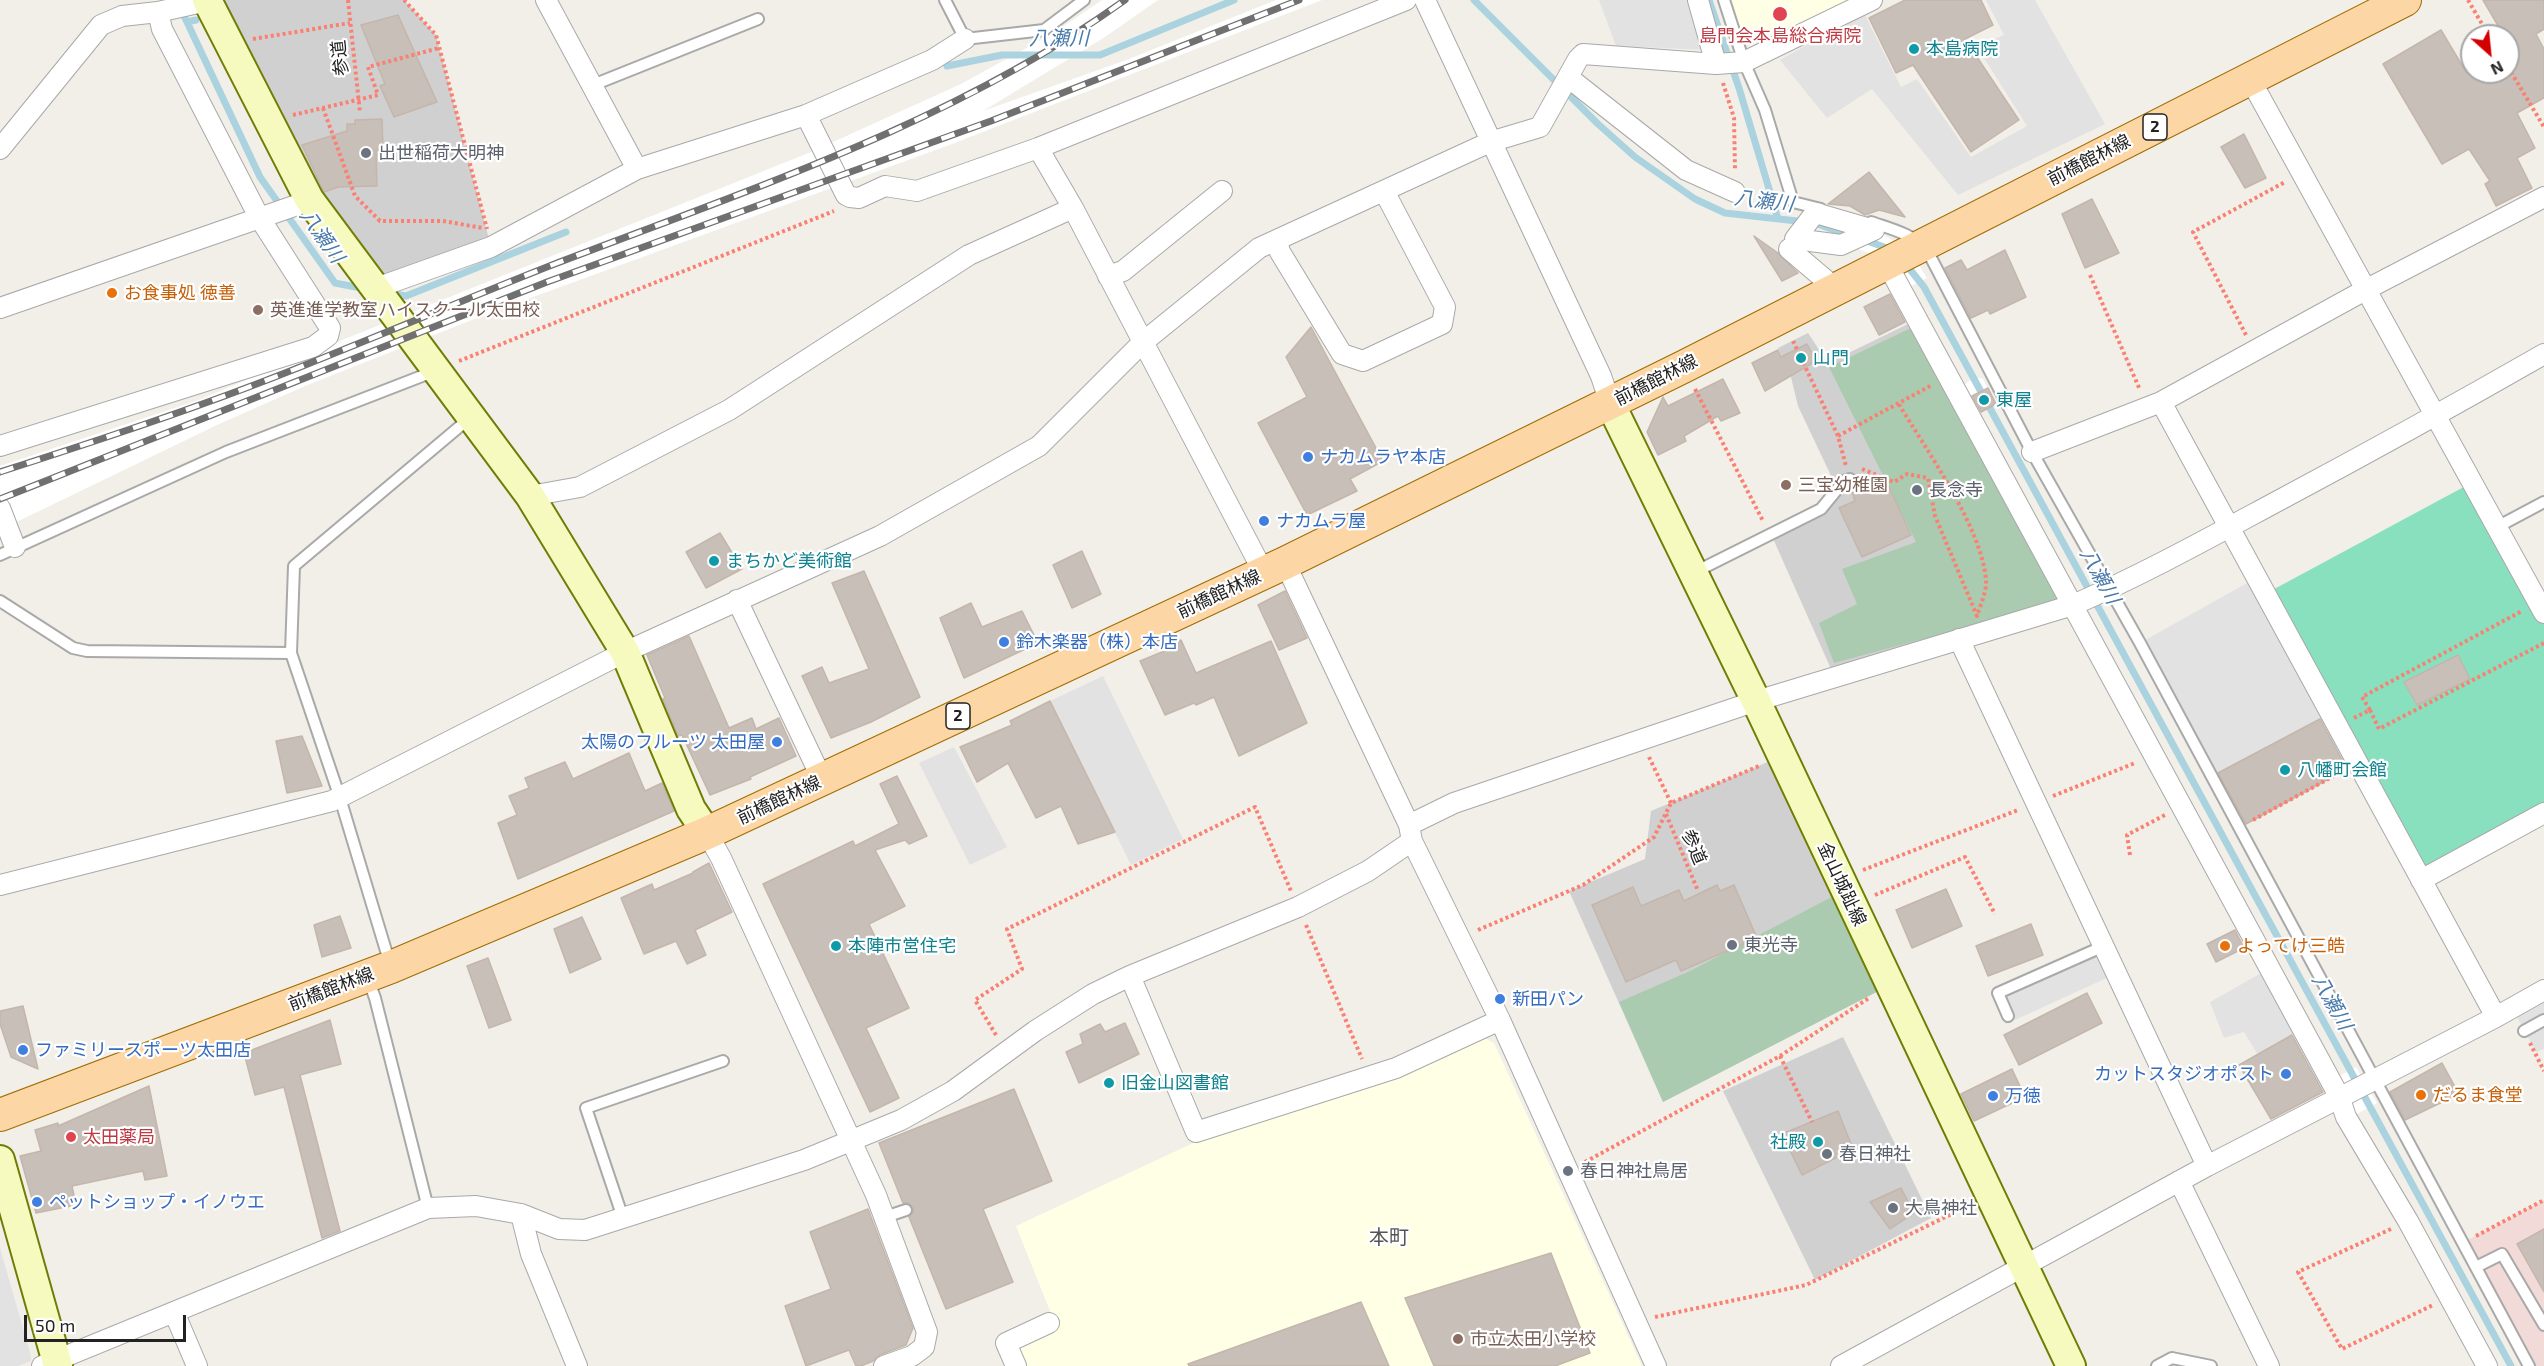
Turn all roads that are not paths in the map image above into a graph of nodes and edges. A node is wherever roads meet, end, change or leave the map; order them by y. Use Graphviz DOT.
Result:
graph roads {
  1 [pos="546,0"];
  2 [pos="945,0"];
  3 [pos="1084,0"];
  4 [pos="1406,0"];
  5 [pos="1425,0"];
  6 [pos="1698,0"];
  7 [pos="1724,0"];
  8 [pos="1872,0"];
  9 [pos="2405,0"];
  10 [pos="205,1"];
  11 [pos="161,11"];
  12 [pos="758,19"];
  13 [pos="965,39"];
  14 [pos="1741,62"];
  15 [pos="1716,64"];
  16 [pos="1569,78"];
  17 [pos="2250,79"];
  18 [pos="592,85"];
  19 [pos="806,115"];
  20 [pos="1490,142"];
  21 [pos="0,148"];
  22 [pos="1038,148"];
  23 [pos="637,169"];
  24 [pos="1222,191"];
  25 [pos="1384,191"];
  26 [pos="1735,192"];
  27 [pos="2544,197"];
  28 [pos="303,202"];
  29 [pos="1073,208"];
  30 [pos="263,216"];
  31 [pos="1277,240"];
  32 [pos="1789,249"];
  33 [pos="1901,255"];
  34 [pos="1108,276"];
  35 [pos="376,288"];
  36 [pos="1834,288"];
  37 [pos="2367,289"];
  38 [pos="0,308"];
  39 [pos="1142,343"];
  40 [pos="2544,354"];
  41 [pos="447,366"];
  42 [pos="1610,403"];
  43 [pos="2154,405"];
  44 [pos="2437,416"];
  45 [pos="471,417"];
  46 [pos="0,446"];
  47 [pos="2031,452"];
  48 [pos="1850,479"];
  49 [pos="530,496"];
  50 [pos="2544,501"];
  51 [pos="0,508"];
  52 [pos="2229,527"];
  53 [pos="2497,527"];
  54 [pos="7,551"];
  55 [pos="1275,568"];
  56 [pos="1693,573"];
  57 [pos="2110,589"];
  58 [pos="737,600"];
  59 [pos="0,601"];
  60 [pos="2073,605"];
  61 [pos="2541,608"];
  62 [pos="1959,639"];
  63 [pos="625,652"];
  64 [pos="291,653"];
  65 [pos="1756,701"];
  66 [pos="822,779"];
  67 [pos="340,798"];
  68 [pos="2544,813"];
  69 [pos="707,833"];
  70 [pos="1411,833"];
  71 [pos="2421,880"];
  72 [pos="0,885"];
  73 [pos="2104,946"];
  74 [pos="379,971"];
  75 [pos="1130,976"];
  76 [pos="2544,990"];
  77 [pos="2008,1016"];
  78 [pos="2496,1017"];
  79 [pos="1500,1020"];
  80 [pos="2544,1020"];
  81 [pos="2524,1031"];
  82 [pos="723,1061"];
  83 [pos="2373,1078"];
  84 [pos="2340,1096"];
  85 [pos="0,1115"];
  86 [pos="851,1139"];
  87 [pos="0,1160"];
  88 [pos="2207,1166"];
  89 [pos="2179,1181"];
  90 [pos="428,1208"];
  91 [pos="906,1210"];
  92 [pos="521,1215"];
  93 [pos="885,1217"];
  94 [pos="623,1218"];
  95 [pos="2024,1267"];
  96 [pos="2476,1267"];
  97 [pos="174,1312"];
  98 [pos="1049,1323"];
  99 [pos="2544,1325"];
  100 [pos="52,1364"];
  101 [pos="197,1366"];
  102 [pos="577,1366"];
  103 [pos="884,1366"];
  104 [pos="1016,1366"];
  105 [pos="1656,1366"];
  106 [pos="1841,1366"];
  107 [pos="2071,1366"];
  108 [pos="2157,1366"];
  109 [pos="2211,1366"];
  110 [pos="2269,1366"];
  111 [pos="2487,1366"];
  112 [pos="2529,1366"];
  1 -- 18 [label="street"];
  2 -- 13 [label="lane"];
  3 -- 13 [label="lane"];
  4 -- 22 [label="street"];
  5 -- 20 [label="street"];
  6 -- 15 [label="street"];
  7 -- 14 [label="lane"];
  8 -- 14 [label="street"];
  9 -- 17 [label="main road, 前橋館林線 / 2"];
  10 -- 11 [label="street"];
  10 -- 28 [label="main road"];
  11 -- 21 [label="street"];
  11 -- 30 [label="street"];
  12 -- 18 [label="lane"];
  13 -- 19 [label="street"];
  14 -- 15 [label="street"];
  14 -- 33 [label="lane"];
  15 -- 16 [label="street"];
  16 -- 20 [label="street"];
  16 -- 26 [label="street"];
  17 -- 33 [label="main road, 前橋館林線 / 2"];
  17 -- 37 [label="street"];
  18 -- 23 [label="street"];
  19 -- 22 [label="street"];
  19 -- 23 [label="street"];
  20 -- 25 [label="street"];
  20 -- 42 [label="street"];
  22 -- 29 [label="street"];
  23 -- 35 [label="street"];
  24 -- 34 [label="street"];
  25 -- 31 [label="street"];
  25 -- 31 [label="street"];
  27 -- 37 [label="street"];
  28 -- 30 [label="street"];
  28 -- 35 [label="main road"];
  29 -- 34 [label="street"];
  29 -- 49 [label="street"];
  30 -- 38 [label="street"];
  30 -- 46 [label="street"];
  31 -- 39 [label="street"];
  32 -- 36 [label="street"];
  33 -- 36 [label="main road, 前橋館林線 / 2"];
  33 -- 47 [label="lane"];
  33 -- 60 [label="street"];
  34 -- 39 [label="street"];
  35 -- 41 [label="main road"];
  36 -- 42 [label="main road, 前橋館林線 / 2"];
  37 -- 43 [label="street"];
  37 -- 44 [label="street"];
  39 -- 55 [label="street"];
  39 -- 58 [label="street"];
  40 -- 44 [label="street"];
  41 -- 45 [label="main road"];
  41 -- 54 [label="lane"];
  42 -- 55 [label="main road, 前橋館林線 / 2"];
  42 -- 56 [label="main road, 金山城趾線"];
  43 -- 47 [label="street"];
  43 -- 52 [label="street"];
  44 -- 52 [label="street"];
  44 -- 53 [label="street"];
  45 -- 49 [label="main road"];
  45 -- 64 [label="lane"];
  47 -- 57 [label="lane"];
  48 -- 56 [label="lane"];
  49 -- 63 [label="main road"];
  50 -- 53 [label="lane"];
  51 -- 54 [label="street"];
  52 -- 57 [label="street"];
  52 -- 71 [label="street"];
  53 -- 61 [label="street"];
  55 -- 66 [label="main road, 前橋館林線 / 2"];
  55 -- 70 [label="street"];
  56 -- 65 [label="main road, 金山城趾線"];
  57 -- 60 [label="street"];
  57 -- 83 [label="lane"];
  58 -- 63 [label="street"];
  58 -- 66 [label="street"];
  59 -- 64 [label="lane"];
  60 -- 62 [label="street"];
  60 -- 84 [label="street"];
  62 -- 65 [label="street"];
  62 -- 73 [label="street"];
  63 -- 67 [label="street"];
  63 -- 69 [label="main road"];
  64 -- 67 [label="lane"];
  65 -- 70 [label="street"];
  65 -- 95 [label="main road, 金山城趾線"];
  66 -- 69 [label="main road, 前橋館林線 / 2"];
  67 -- 72 [label="street"];
  67 -- 74 [label="lane"];
  68 -- 71 [label="street"];
  69 -- 74 [label="main road, 前橋館林線 / 2"];
  69 -- 86 [label="street"];
  70 -- 75 [label="street"];
  70 -- 79 [label="street"];
  71 -- 78 [label="street"];
  73 -- 77 [label="lane"];
  73 -- 88 [label="street"];
  74 -- 85 [label="main road, 前橋館林線 / 2"];
  74 -- 90 [label="lane"];
  75 -- 79 [label="street"];
  75 -- 86 [label="street"];
  76 -- 78 [label="street"];
  78 -- 83 [label="street"];
  79 -- 105 [label="street"];
  80 -- 81 [label="lane"];
  82 -- 94 [label="lane"];
  83 -- 84 [label="street"];
  83 -- 96 [label="lane"];
  84 -- 88 [label="street"];
  84 -- 111 [label="street"];
  86 -- 93 [label="street"];
  86 -- 94 [label="street"];
  87 -- 100 [label="main road"];
  88 -- 89 [label="street"];
  89 -- 95 [label="street"];
  89 -- 110 [label="street"];
  90 -- 92 [label="street"];
  90 -- 97 [label="street"];
  91 -- 93 [label="lane"];
  92 -- 94 [label="street"];
  92 -- 102 [label="street"];
  93 -- 103 [label="street"];
  95 -- 106 [label="street"];
  95 -- 107 [label="main road, 金山城趾線"];
  96 -- 99 [label="lane"];
  96 -- 112 [label="lane"];
  97 -- 100 [label="street"];
  97 -- 101 [label="street"];
  98 -- 104 [label="street"];
  108 -- 109 [label="lane"];
}
